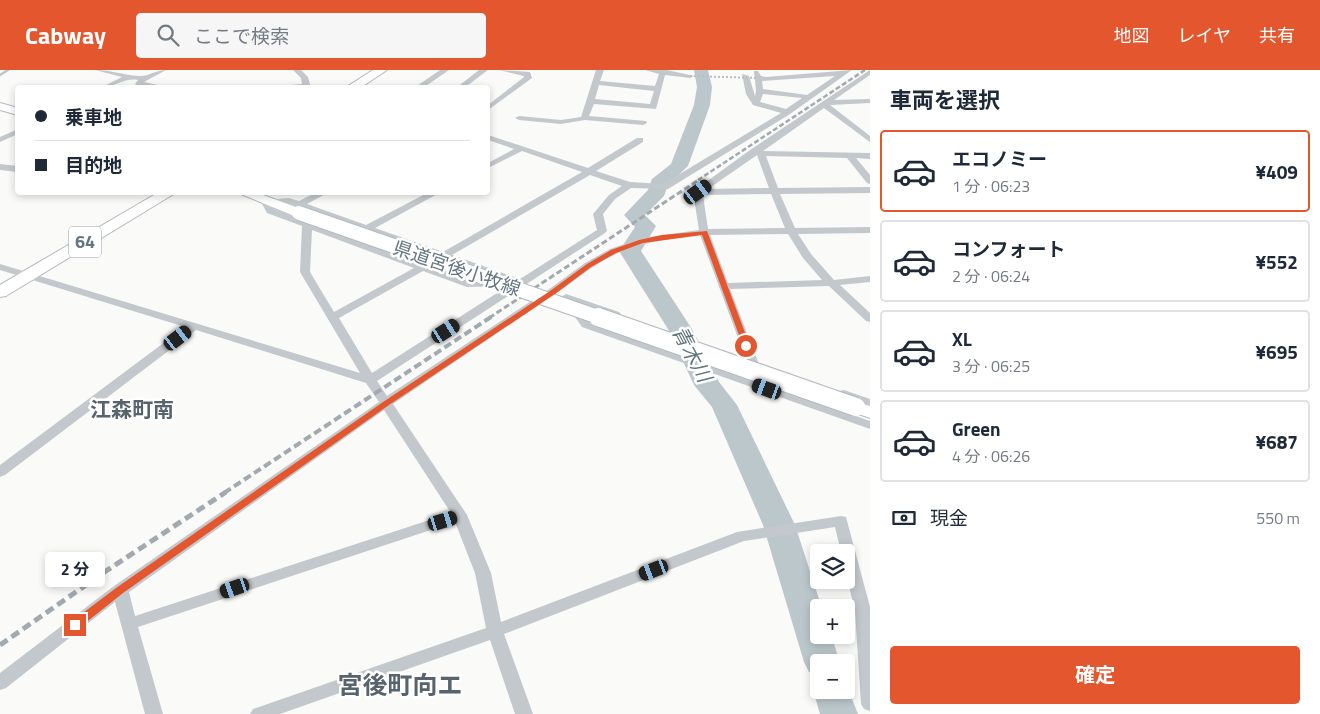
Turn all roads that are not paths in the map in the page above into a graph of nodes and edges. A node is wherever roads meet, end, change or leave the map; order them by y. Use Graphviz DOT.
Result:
graph roads {
  1 [pos="99,70"];
  2 [pos="162,70"];
  3 [pos="297,70"];
  4 [pos="381,70"];
  5 [pos="445,70"];
  6 [pos="484,70"];
  7 [pos="503,70"];
  8 [pos="600,70"];
  9 [pos="649,70"];
  10 [pos="663,71"];
  11 [pos="843,71"];
  12 [pos="870,72"];
  13 [pos="757,74"];
  14 [pos="130,76"];
  15 [pos="690,76"];
  16 [pos="745,76"];
  17 [pos="142,79"];
  18 [pos="597,83"];
  19 [pos="110,85"];
  20 [pos="146,85"];
  21 [pos="306,85"];
  22 [pos="356,85"];
  23 [pos="422,85"];
  24 [pos="463,85"];
  25 [pos="658,89"];
  26 [pos="760,91"];
  27 [pos="809,97"];
  28 [pos="870,101"];
  29 [pos="591,102"];
  30 [pos="756,103"];
  31 [pos="825,104"];
  32 [pos="0,106"];
  33 [pos="490,106"];
  34 [pos="15,111"];
  35 [pos="787,112"];
  36 [pos="519,118"];
  37 [pos="584,118"];
  38 [pos="643,123"];
  39 [pos="15,132"];
  40 [pos="490,138"];
  41 [pos="0,140"];
  42 [pos="640,140"];
  43 [pos="870,140"];
  44 [pos="522,148"];
  45 [pos="757,152"];
  46 [pos="849,155"];
  47 [pos="870,156"];
  48 [pos="490,165"];
  49 [pos="0,168"];
  50 [pos="15,169"];
  51 [pos="591,171"];
  52 [pos="870,181"];
  53 [pos="629,184"];
  54 [pos="870,190"];
  55 [pos="776,191"];
  56 [pos="698,192"];
  57 [pos="165,195"];
  58 [pos="249,195"];
  59 [pos="321,195"];
  60 [pos="431,195"];
  61 [pos="304,207"];
  62 [pos="368,228"];
  63 [pos="792,230"];
  64 [pos="870,230"];
  65 [pos="704,232"];
  66 [pos="445,255"];
  67 [pos="0,267"];
  68 [pos="423,268"];
  69 [pos="28,276"];
  70 [pos="870,279"];
  71 [pos="522,283"];
  72 [pos="832,283"];
  73 [pos="724,286"];
  74 [pos="0,292"];
  75 [pos="552,292"];
  76 [pos="566,297"];
  77 [pos="333,317"];
  78 [pos="870,319"];
  79 [pos="193,327"];
  80 [pos="752,362"];
  81 [pos="370,380"];
  82 [pos="386,403"];
  83 [pos="865,408"];
  84 [pos="870,425"];
  85 [pos="0,472"];
  86 [pos="460,516"];
  87 [pos="120,590"];
  88 [pos="129,624"];
  89 [pos="495,631"];
  90 [pos="0,683"];
  91 [pos="870,704"];
  92 [pos="154,714"];
  93 [pos="259,714"];
  94 [pos="524,714"];
  1 -- 14 [label="street"];
  2 -- 17 [label="street"];
  3 -- 21 [label="street"];
  4 -- 22 [label="main road"];
  5 -- 23 [label="street"];
  6 -- 24 [label="street"];
  7 -- 33 [label="street"];
  8 -- 18 [label="street"];
  9 -- 10 [label="street"];
  10 -- 15 [label="street"];
  10 -- 25 [label="street"];
  11 -- 13 [label="street"];
  11 -- 27 [label="street"];
  12 -- 31 [label="street"];
  13 -- 26 [label="street"];
  14 -- 17 [label="street"];
  14 -- 19 [label="street"];
  16 -- 30 [label="street"];
  17 -- 20 [label="street"];
  18 -- 25 [label="street"];
  18 -- 29 [label="street"];
  25 -- 29 [label="street"];
  26 -- 27 [label="street"];
  26 -- 30 [label="street"];
  27 -- 35 [label="street"];
  28 -- 31 [label="street"];
  29 -- 37 [label="street"];
  30 -- 35 [label="street"];
  31 -- 43 [label="street"];
  31 -- 45 [label="street"];
  32 -- 34 [label="main road"];
  35 -- 53 [label="street"];
  36 -- 37 [label="street"];
  37 -- 38 [label="street"];
  39 -- 41 [label="street"];
  40 -- 44 [label="street"];
  42 -- 51 [label="street"];
  44 -- 48 [label="street"];
  44 -- 51 [label="street"];
  45 -- 46 [label="street"];
  45 -- 55 [label="street"];
  45 -- 56 [label="street"];
  46 -- 47 [label="street"];
  46 -- 52 [label="street"];
  49 -- 50 [label="street"];
  51 -- 53 [label="street"];
  51 -- 66 [label="street"];
  53 -- 71 [label="street"];
  54 -- 55 [label="street"];
  55 -- 56 [label="street"];
  55 -- 63 [label="street"];
  56 -- 65 [label="street"];
  57 -- 69 [label="main road, 64"];
  58 -- 61 [label="main road, 県道宮後小牧線"];
  59 -- 61 [label="street"];
  60 -- 62 [label="street"];
  61 -- 62 [label="street"];
  61 -- 68 [label="street"];
  61 -- 77 [label="street"];
  61 -- 83 [label="main road, 県道宮後小牧線, bridge"];
  62 -- 66 [label="street"];
  63 -- 64 [label="street"];
  63 -- 65 [label="street"];
  63 -- 72 [label="street"];
  65 -- 73 [label="street"];
  65 -- 75 [label="street"];
  66 -- 68 [label="street"];
  66 -- 71 [label="street"];
  67 -- 69 [label="street"];
  68 -- 71 [label="street"];
  68 -- 77 [label="street"];
  69 -- 74 [label="main road, 64"];
  69 -- 79 [label="street"];
  70 -- 72 [label="street"];
  71 -- 81 [label="street"];
  72 -- 73 [label="street"];
  72 -- 78 [label="street"];
  73 -- 80 [label="street"];
  75 -- 76 [label="street"];
  75 -- 82 [label="street"];
  76 -- 80 [label="street"];
  76 -- 84 [label="street"];
  77 -- 81 [label="street"];
  79 -- 81 [label="street"];
  79 -- 85 [label="street"];
  80 -- 83 [label="street"];
  81 -- 82 [label="street"];
  82 -- 86 [label="street"];
  82 -- 87 [label="street"];
  86 -- 88 [label="street"];
  86 -- 89 [label="street"];
  87 -- 88 [label="street"];
  87 -- 90 [label="street"];
  88 -- 92 [label="street"];
  89 -- 91 [label="street"];
  89 -- 93 [label="street"];
  89 -- 94 [label="street"];
}
